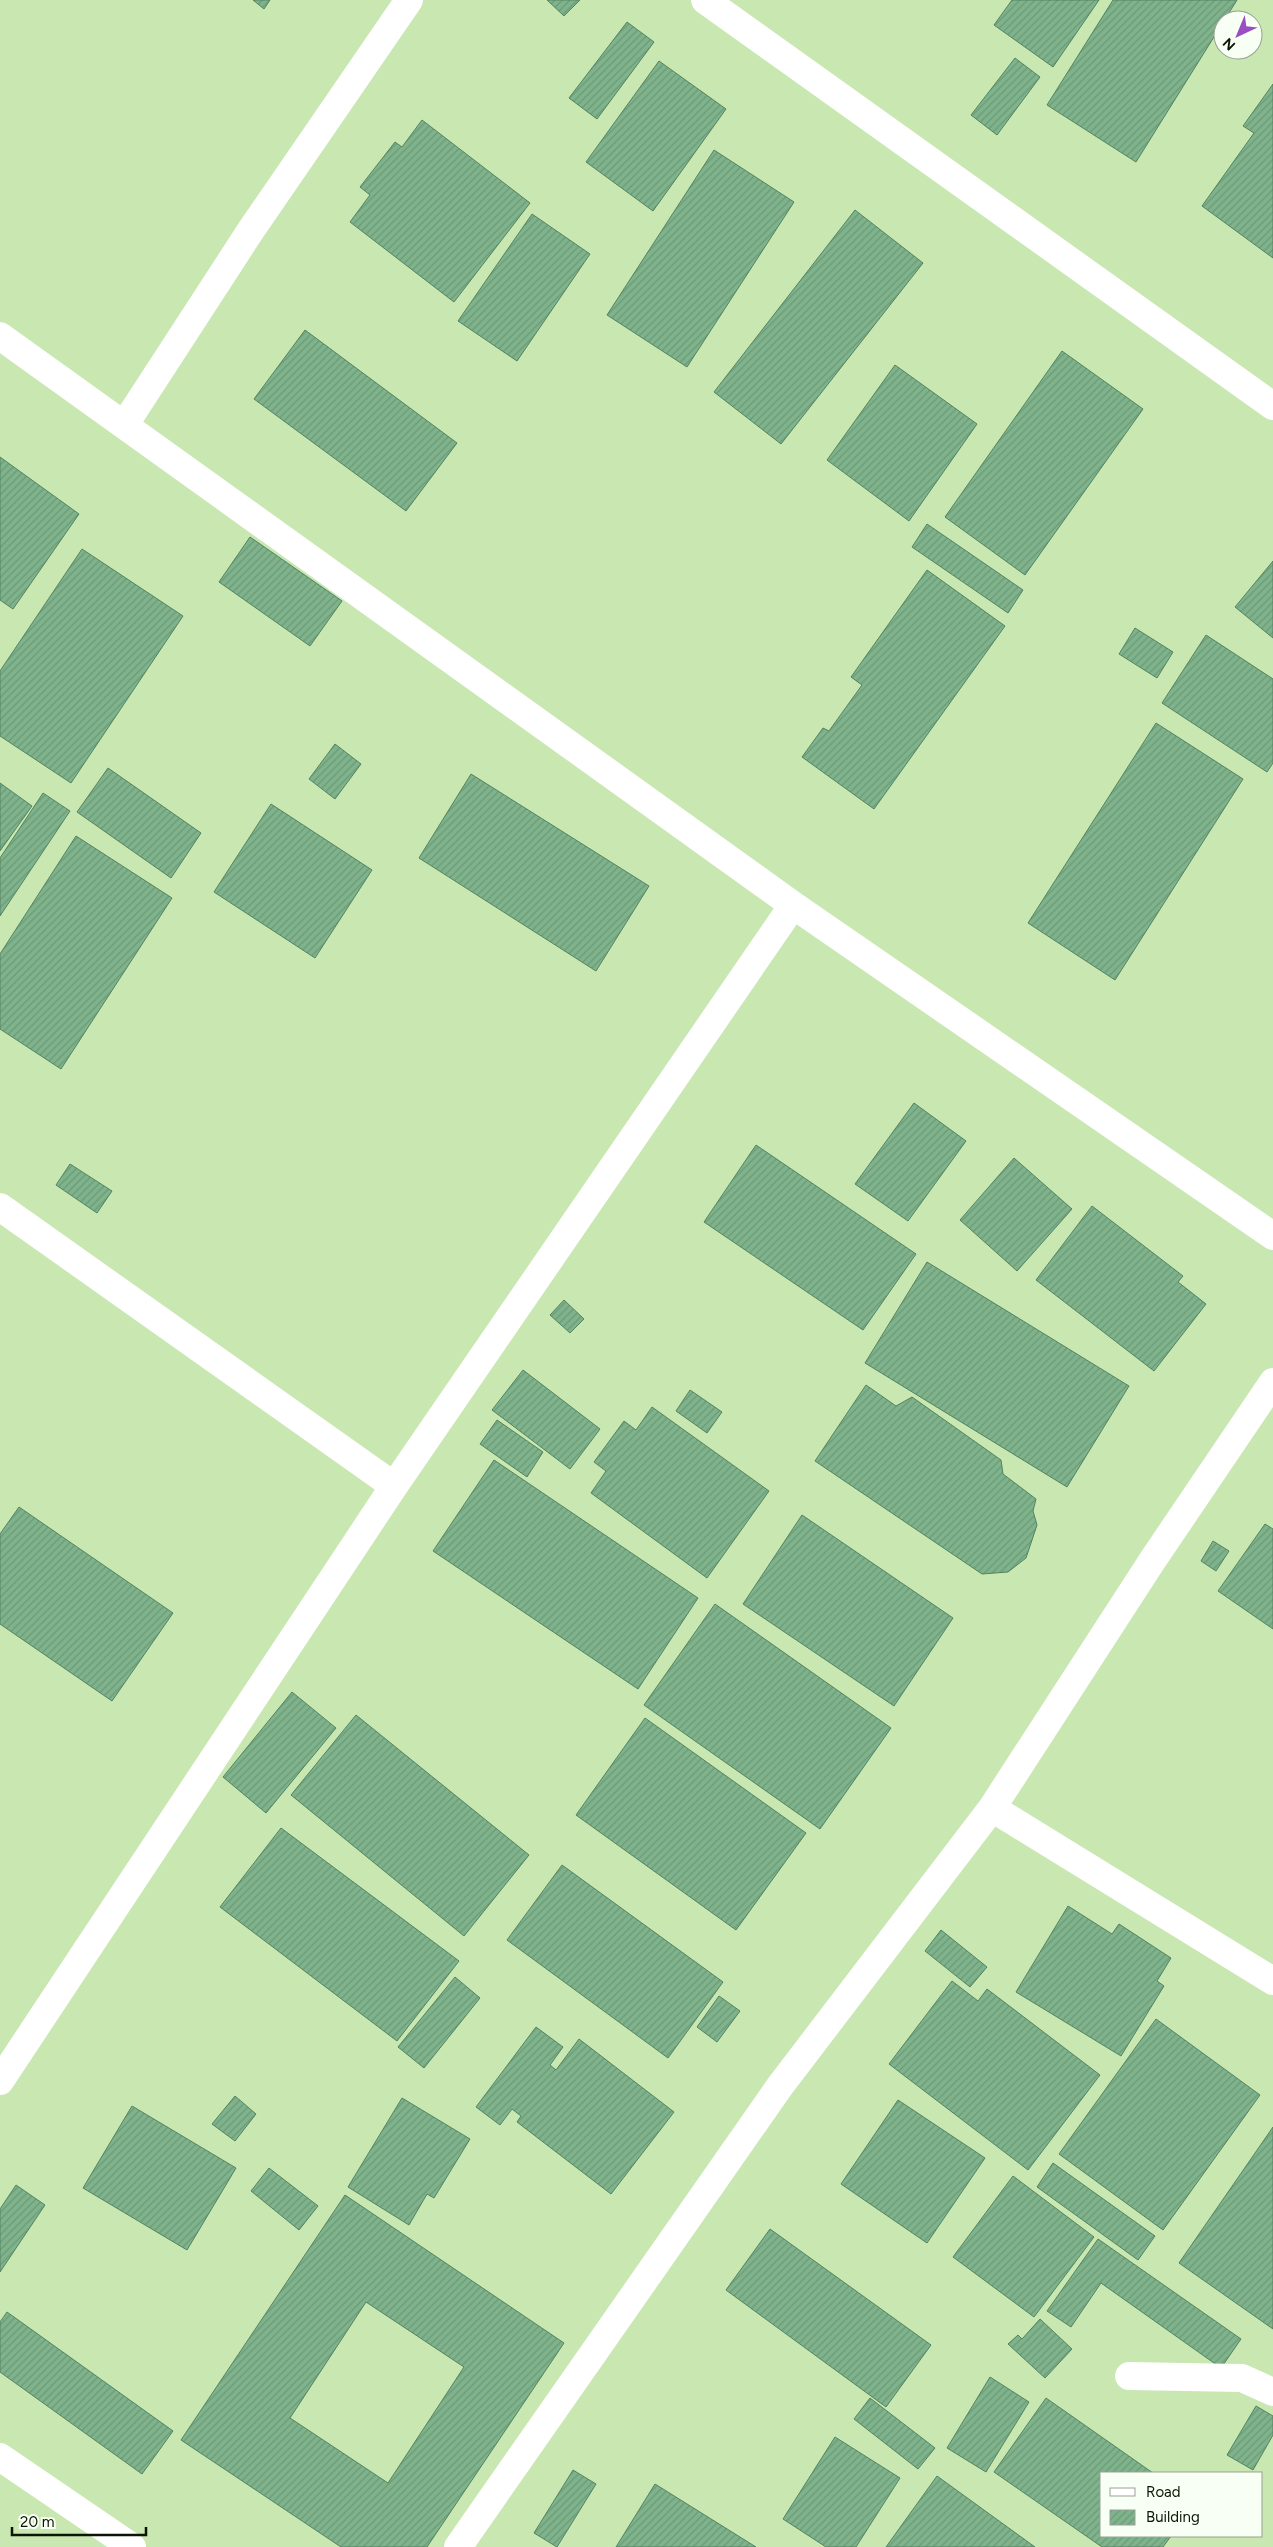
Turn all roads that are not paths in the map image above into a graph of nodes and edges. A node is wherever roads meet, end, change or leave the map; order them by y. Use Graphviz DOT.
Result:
graph roads {
  1 [pos="409,0"];
  2 [pos="705,0"];
  3 [pos="0,336"];
  4 [pos="1270,398"];
  5 [pos="125,424"];
  6 [pos="794,905"];
  7 [pos="0,1206"];
  8 [pos="1273,1236"];
  9 [pos="1273,1382"];
  10 [pos="394,1486"];
  11 [pos="992,1808"];
  12 [pos="1273,1981"];
  13 [pos="0,2081"];
  14 [pos="1129,2376"];
  15 [pos="1273,2392"];
  16 [pos="0,2457"];
  17 [pos="132,2547"];
  18 [pos="458,2547"];
  1 -- 5 [label="street"];
  2 -- 4 [label="street"];
  3 -- 5 [label="street"];
  5 -- 6 [label="street"];
  6 -- 8 [label="street"];
  6 -- 10 [label="street"];
  7 -- 10 [label="street"];
  9 -- 11 [label="street"];
  10 -- 13 [label="street"];
  11 -- 12 [label="street"];
  11 -- 18 [label="street"];
  14 -- 15 [label="street"];
  16 -- 17 [label="street"];
}
